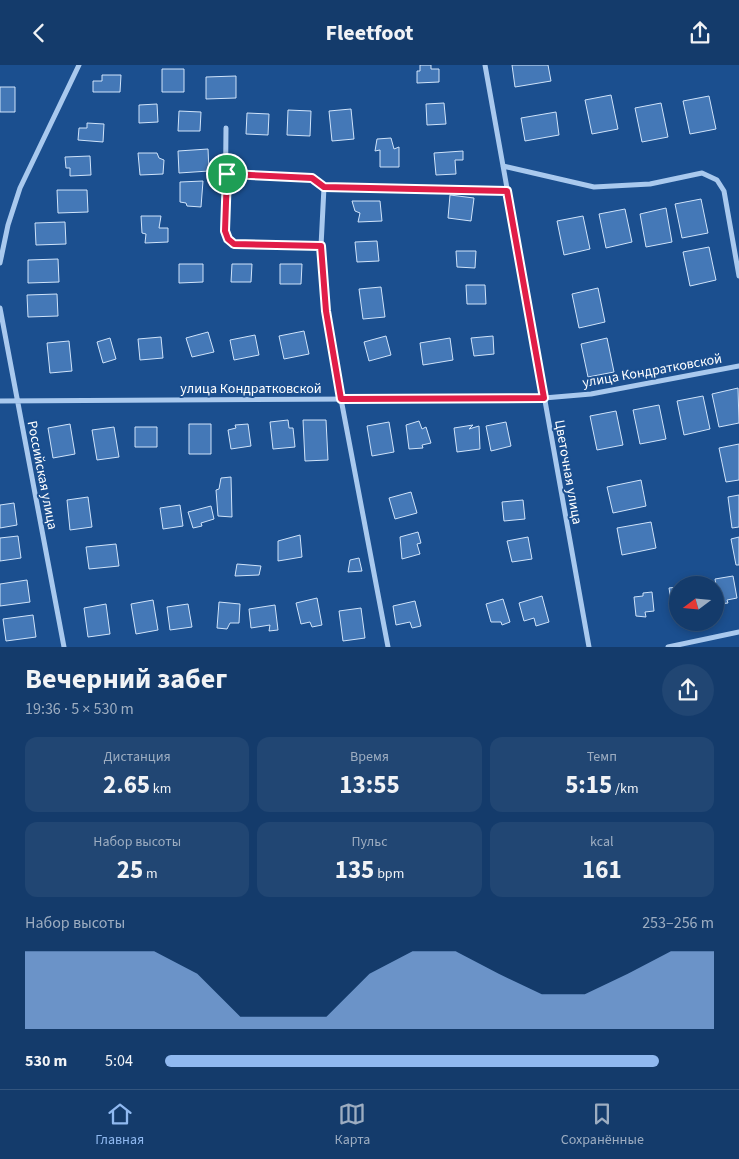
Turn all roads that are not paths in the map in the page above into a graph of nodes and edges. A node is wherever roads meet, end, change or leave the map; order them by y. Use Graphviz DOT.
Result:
graph roads {
  1 [pos="79,65"];
  2 [pos="485,65"];
  3 [pos="226,128"];
  4 [pos="502,166"];
  5 [pos="227,174"];
  6 [pos="324,187"];
  7 [pos="507,191"];
  8 [pos="321,246"];
  9 [pos="0,263"];
  10 [pos="739,276"];
  11 [pos="0,308"];
  12 [pos="739,366"];
  13 [pos="544,398"];
  14 [pos="341,399"];
  15 [pos="0,401"];
  16 [pos="17,401"];
  17 [pos="739,632"];
  18 [pos="64,647"];
  19 [pos="388,647"];
  20 [pos="589,647"];
  21 [pos="668,647"];
  1 -- 9 [label="street"];
  2 -- 4 [label="street, Цветочная улица"];
  3 -- 5 [label="street"];
  4 -- 7 [label="street, Цветочная улица"];
  4 -- 10 [label="street"];
  5 -- 6 [label="street"];
  5 -- 8 [label="street"];
  6 -- 7 [label="street"];
  6 -- 8 [label="street"];
  7 -- 13 [label="street, Цветочная улица"];
  8 -- 14 [label="street"];
  11 -- 16 [label="street, Российская улица"];
  12 -- 13 [label="street, улица Кондратковской"];
  13 -- 14 [label="street, улица Кондратковской"];
  13 -- 20 [label="street, Цветочная улица"];
  14 -- 16 [label="street, улица Кондратковской"];
  14 -- 19 [label="street"];
  15 -- 16 [label="street, улица Кондратковской"];
  16 -- 18 [label="street, Российская улица"];
  17 -- 21 [label="street"];
}
